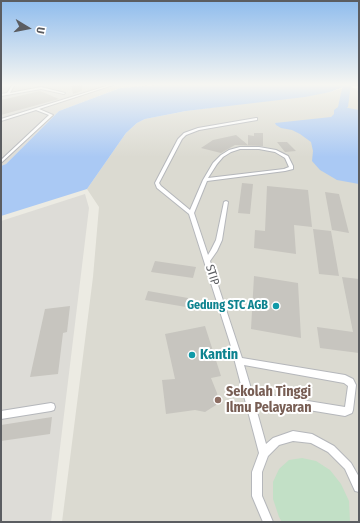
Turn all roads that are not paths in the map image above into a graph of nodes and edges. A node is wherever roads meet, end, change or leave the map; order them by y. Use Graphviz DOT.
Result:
graph roads {
  1 [pos="36,109"];
  2 [pos="256,119"];
  3 [pos="1,120"];
  4 [pos="1,162"];
  5 [pos="205,180"];
  6 [pos="226,202"];
  7 [pos="191,213"];
  8 [pos="207,260"];
  9 [pos="239,362"];
  10 [pos="248,396"];
  11 [pos="51,407"];
  12 [pos="1,415"];
  13 [pos="264,454"];
  14 [pos="359,487"];
  15 [pos="267,522"];
  1 -- 3 [label="lane"];
  1 -- 4 [label="lane"];
  2 -- 7 [label="lane"];
  5 -- 5 [label="lane"];
  5 -- 7 [label="lane"];
  6 -- 8 [label="lane"];
  7 -- 8 [label="lane, STIP"];
  8 -- 9 [label="lane, STIP"];
  9 -- 10 [label="lane, STIP"];
  9 -- 10 [label="lane"];
  10 -- 13 [label="lane, STIP"];
  11 -- 12 [label="lane"];
  13 -- 14 [label="lane"];
  13 -- 15 [label="lane"];
}
